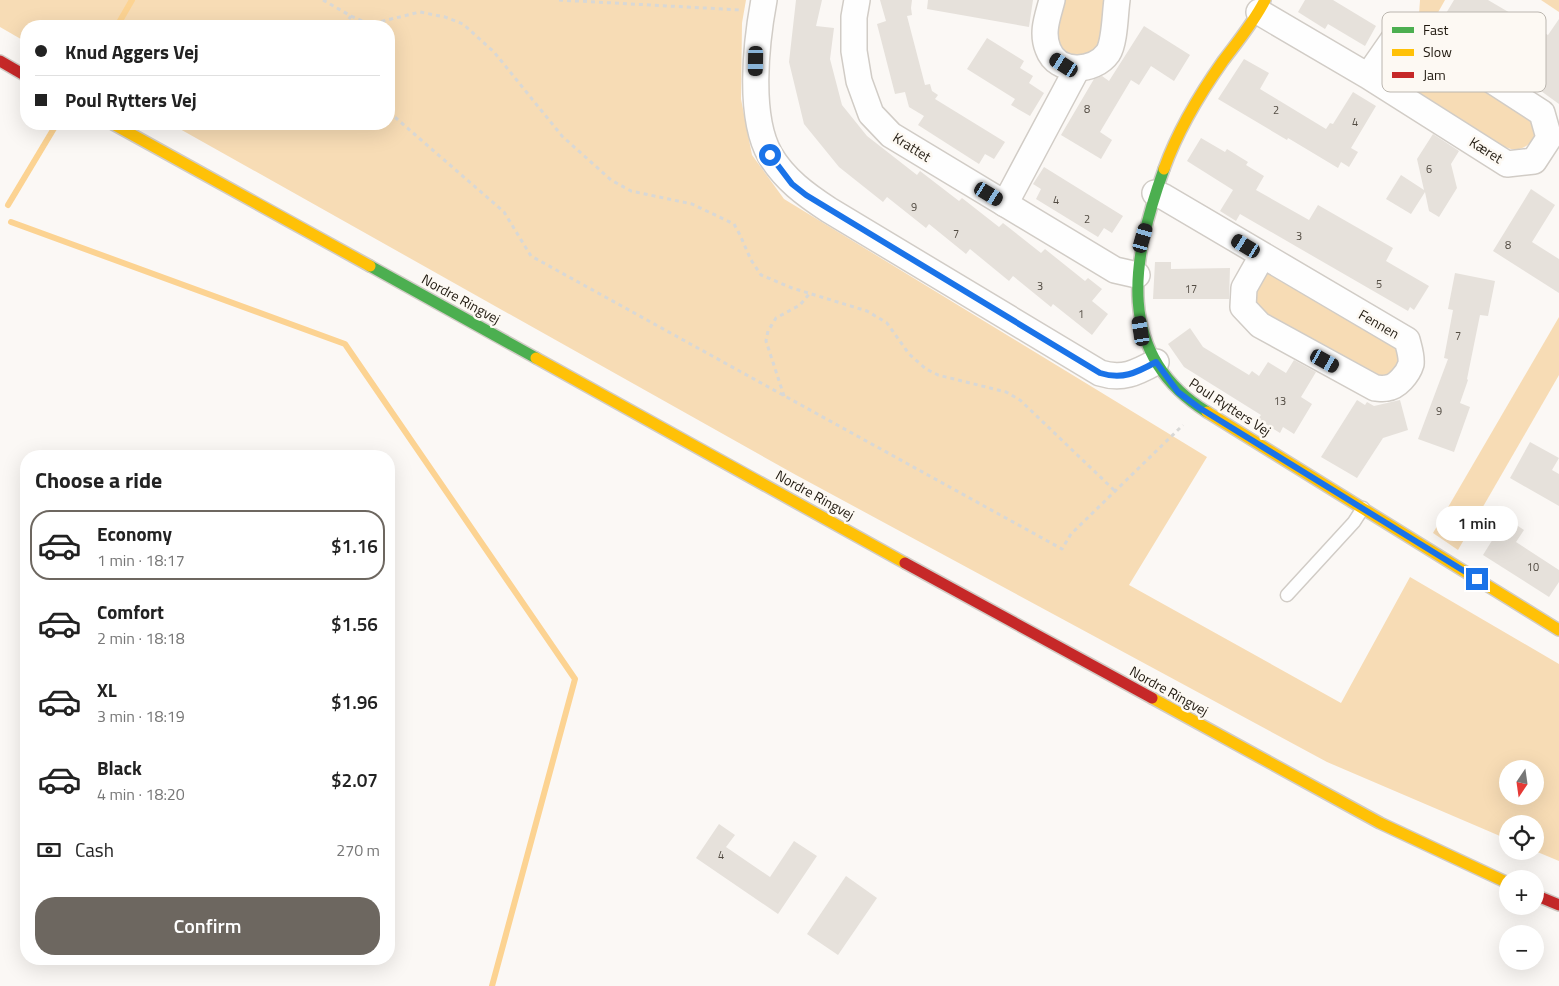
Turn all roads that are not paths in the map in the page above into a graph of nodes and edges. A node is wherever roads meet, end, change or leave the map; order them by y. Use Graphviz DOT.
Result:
graph roads {
  1 [pos="857,0"];
  2 [pos="1052,0"];
  3 [pos="1117,0"];
  4 [pos="763,6"];
  5 [pos="1262,6"];
  6 [pos="1382,55"];
  7 [pos="0,61"];
  8 [pos="1077,69"];
  9 [pos="20,73"];
  10 [pos="1368,76"];
  11 [pos="1382,85"];
  12 [pos="1393,92"];
  13 [pos="1509,92"];
  14 [pos="124,130"];
  15 [pos="1155,194"];
  16 [pos="1005,204"];
  17 [pos="1262,256"];
  18 [pos="1137,275"];
  19 [pos="1156,362"];
  20 [pos="1363,508"];
  21 [pos="1286,595"];
  22 [pos="1559,630"];
  23 [pos="1499,878"];
  24 [pos="1544,899"];
  25 [pos="1559,905"];
  1 -- 16 [label="street, Krattet"];
  2 -- 8 [label="street"];
  3 -- 8 [label="street"];
  4 -- 19 [label="street"];
  5 -- 10 [label="street, Kæret"];
  5 -- 15 [label="main road, Poul Rytters Vej"];
  6 -- 10 [label="street, Kæret"];
  7 -- 9 [label="main road"];
  8 -- 16 [label="street"];
  10 -- 11 [label="street, Kæret"];
  12 -- 13 [label="street, Kæret"];
  14 -- 23 [label="main road, Nordre Ringvej"];
  15 -- 17 [label="street, Fennen"];
  15 -- 18 [label="main road, Poul Rytters Vej"];
  16 -- 18 [label="street, Krattet"];
  17 -- 17 [label="street, Fennen"];
  18 -- 19 [label="main road, Poul Rytters Vej"];
  19 -- 20 [label="main road, Poul Rytters Vej"];
  20 -- 21 [label="lane"];
  20 -- 22 [label="main road, Poul Rytters Vej"];
  24 -- 25 [label="main road"];
}
